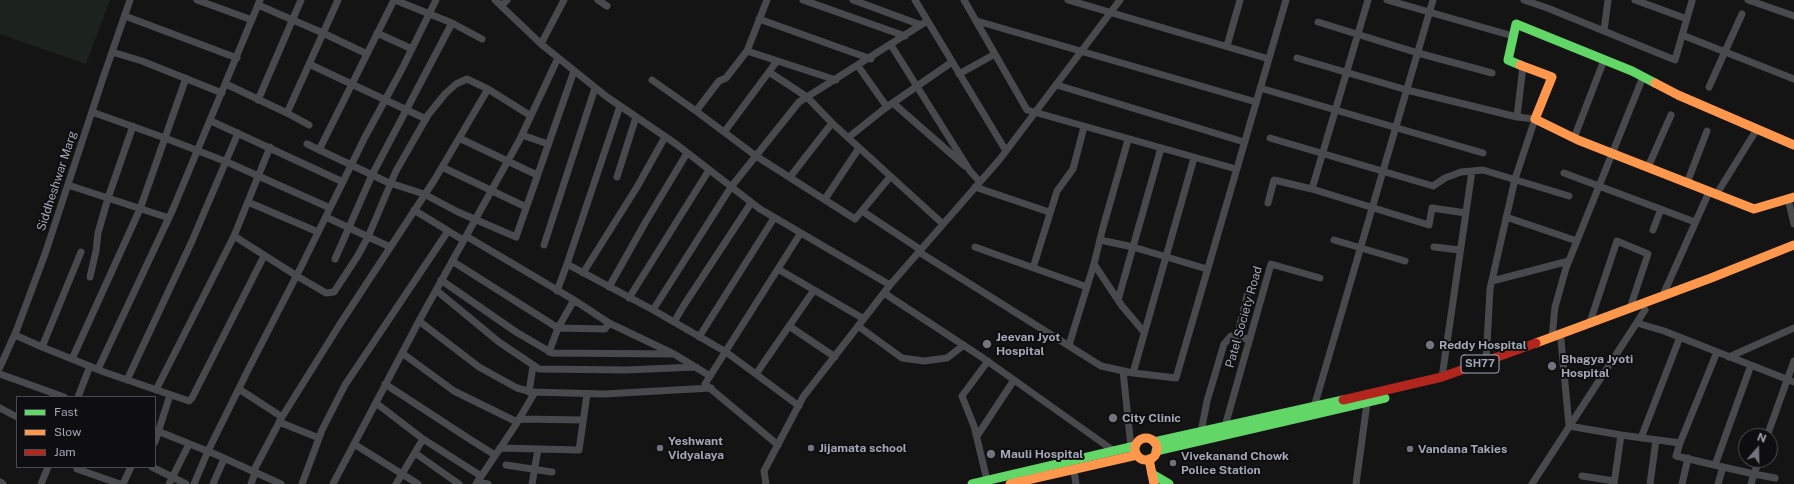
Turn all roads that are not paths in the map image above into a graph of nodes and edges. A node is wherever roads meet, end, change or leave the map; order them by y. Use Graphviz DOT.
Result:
graph roads {
  1 [pos="130,0"];
  2 [pos="196,0"];
  3 [pos="301,0"];
  4 [pos="338,0"];
  5 [pos="395,0"];
  6 [pos="436,0"];
  7 [pos="495,0"];
  8 [pos="507,0"];
  9 [pos="564,0"];
  10 [pos="598,0"];
  11 [pos="766,0"];
  12 [pos="803,0"];
  13 [pos="828,0"];
  14 [pos="853,0"];
  15 [pos="915,0"];
  16 [pos="964,0"];
  17 [pos="1068,0"];
  18 [pos="1120,0"];
  19 [pos="1240,0"];
  20 [pos="1286,0"];
  21 [pos="1368,0"];
  22 [pos="1387,0"];
  23 [pos="1433,0"];
  24 [pos="1524,0"];
  25 [pos="1551,0"];
  26 [pos="1608,0"];
  27 [pos="1635,0"];
  28 [pos="1748,0"];
  29 [pos="1692,1"];
  30 [pos="259,3"];
  31 [pos="501,6"];
  32 [pos="607,6"];
  33 [pos="825,8"];
  34 [pos="1550,9"];
  35 [pos="1111,12"];
  36 [pos="1429,12"];
  37 [pos="1742,14"];
  38 [pos="429,15"];
  39 [pos="125,16"];
  40 [pos="1794,16"];
  41 [pos="292,19"];
  42 [pos="759,19"];
  43 [pos="1687,19"];
  44 [pos="252,20"];
  45 [pos="977,21"];
  46 [pos="1318,22"];
  47 [pos="452,23"];
  48 [pos="924,23"];
  49 [pos="1604,31"];
  50 [pos="323,32"];
  51 [pos="378,33"];
  52 [pos="1358,34"];
  53 [pos="1682,35"];
  54 [pos="905,36"];
  55 [pos="1513,36"];
  56 [pos="482,39"];
  57 [pos="541,44"];
  58 [pos="891,45"];
  59 [pos="1227,46"];
  60 [pos="412,49"];
  61 [pos="747,51"];
  62 [pos="1082,51"];
  63 [pos="112,52"];
  64 [pos="1725,52"];
  65 [pos="1418,53"];
  66 [pos="367,54"];
  67 [pos="996,54"];
  68 [pos="236,58"];
  69 [pos="558,58"];
  70 [pos="870,58"];
  71 [pos="1297,58"];
  72 [pos="1269,59"];
  73 [pos="1604,60"];
  74 [pos="777,61"];
  75 [pos="952,62"];
  76 [pos="309,64"];
  77 [pos="858,66"];
  78 [pos="1523,66"];
  79 [pos="574,71"];
  80 [pos="769,72"];
  81 [pos="1347,73"];
  82 [pos="1492,73"];
  83 [pos="959,74"];
  84 [pos="1643,77"];
  85 [pos="186,78"];
  86 [pos="1794,79"];
  87 [pos="652,80"];
  88 [pos="836,80"];
  89 [pos="226,84"];
  90 [pos="353,84"];
  91 [pos="1057,85"];
  92 [pos="918,87"];
  93 [pos="1709,87"];
  94 [pos="595,88"];
  95 [pos="1260,88"];
  96 [pos="488,89"];
  97 [pos="1407,90"];
  98 [pos="222,93"];
  99 [pos="807,97"];
  100 [pos="385,99"];
  101 [pos="258,100"];
  102 [pos="1256,102"];
  103 [pos="890,105"];
  104 [pos="620,106"];
  105 [pos="406,109"];
  106 [pos="1336,110"];
  107 [pos="696,111"];
  108 [pos="92,112"];
  109 [pos="287,113"];
  110 [pos="1035,113"];
  111 [pos="1671,115"];
  112 [pos="531,116"];
  113 [pos="636,117"];
  114 [pos="1517,117"];
  115 [pos="426,119"];
  116 [pos="1535,119"];
  117 [pos="211,121"];
  118 [pos="832,123"];
  119 [pos="309,125"];
  120 [pos="133,126"];
  121 [pos="1084,127"];
  122 [pos="1395,129"];
  123 [pos="1757,129"];
  124 [pos="725,131"];
  125 [pos="1707,131"];
  126 [pos="238,133"];
  127 [pos="522,135"];
  128 [pos="665,137"];
  129 [pos="849,137"];
  130 [pos="165,138"];
  131 [pos="459,138"];
  132 [pos="1270,138"];
  133 [pos="1574,138"];
  134 [pos="1128,140"];
  135 [pos="1244,142"];
  136 [pos="307,144"];
  137 [pos="548,144"];
  138 [pos="1794,145"];
  139 [pos="270,147"];
  140 [pos="859,148"];
  141 [pos="1161,148"];
  142 [pos="319,150"];
  143 [pos="198,151"];
  144 [pos="1006,151"];
  145 [pos="687,153"];
  146 [pos="1323,153"];
  147 [pos="1483,153"];
  148 [pos="1612,153"];
  149 [pos="756,156"];
  150 [pos="1194,158"];
  151 [pos="227,162"];
  152 [pos="507,162"];
  153 [pos="351,165"];
  154 [pos="442,167"];
  155 [pos="1648,168"];
  156 [pos="1236,169"];
  157 [pos="709,170"];
  158 [pos="1383,170"];
  159 [pos="970,171"];
  160 [pos="1472,171"];
  161 [pos="1564,173"];
  162 [pos="372,175"];
  163 [pos="537,175"];
  164 [pos="258,176"];
  165 [pos="617,177"];
  166 [pos="790,177"];
  167 [pos="890,177"];
  168 [pos="1516,179"];
  169 [pos="343,182"];
  170 [pos="1687,183"];
  171 [pos="390,184"];
  172 [pos="68,185"];
  173 [pos="977,185"];
  174 [pos="731,187"];
  175 [pos="1599,187"];
  176 [pos="1312,189"];
  177 [pos="491,191"];
  178 [pos="424,194"];
  179 [pos="1712,194"];
  180 [pos="1569,196"];
  181 [pos="108,198"];
  182 [pos="1791,198"];
  183 [pos="825,199"];
  184 [pos="248,202"];
  185 [pos="751,202"];
  186 [pos="1268,203"];
  187 [pos="526,207"];
  188 [pos="330,208"];
  189 [pos="1371,208"];
  190 [pos="140,209"];
  191 [pos="1662,209"];
  192 [pos="414,210"];
  193 [pos="862,211"];
  194 [pos="1049,212"];
  195 [pos="1466,213"];
  196 [pos="326,217"];
  197 [pos="1506,217"];
  198 [pos="169,218"];
  199 [pos="475,218"];
  200 [pos="774,218"];
  201 [pos="1695,222"];
  202 [pos="943,224"];
  203 [pos="1794,224"];
  204 [pos="349,228"];
  205 [pos="1654,230"];
  206 [pos="448,231"];
  207 [pos="318,232"];
  208 [pos="800,234"];
  209 [pos="234,236"];
  210 [pos="368,237"];
  211 [pos="464,238"];
  212 [pos="1100,240"];
  213 [pos="1334,240"];
  214 [pos="1577,241"];
  215 [pos="544,245"];
  216 [pos="1794,245"];
  217 [pos="390,247"];
  218 [pos="975,247"];
  219 [pos="1434,247"];
  220 [pos="1133,248"];
  221 [pos="1359,248"];
  222 [pos="1460,250"];
  223 [pos="920,251"];
  224 [pos="81,252"];
  225 [pos="1794,253"];
  226 [pos="264,256"];
  227 [pos="1166,258"];
  228 [pos="335,259"];
  229 [pos="452,261"];
  230 [pos="1405,261"];
  231 [pos="1569,261"];
  232 [pos="568,264"];
  233 [pos="1094,264"];
  234 [pos="1033,268"];
  235 [pos="778,269"];
  236 [pos="1207,269"];
  237 [pos="583,273"];
  238 [pos="90,276"];
  239 [pos="297,276"];
  240 [pos="1320,278"];
  241 [pos="441,280"];
  242 [pos="1492,281"];
  243 [pos="890,285"];
  244 [pos="609,287"];
  245 [pos="1087,287"];
  246 [pos="436,290"];
  247 [pos="814,290"];
  248 [pos="557,291"];
  249 [pos="1248,292"];
  250 [pos="884,293"];
  251 [pos="1663,296"];
  252 [pos="629,298"];
  253 [pos="574,300"];
  254 [pos="1118,300"];
  255 [pos="1630,308"];
  256 [pos="653,310"];
  257 [pos="1645,310"];
  258 [pos="864,319"];
  259 [pos="419,321"];
  260 [pos="674,322"];
  261 [pos="1590,322"];
  262 [pos="609,323"];
  263 [pos="1637,323"];
  264 [pos="789,326"];
  265 [pos="858,326"];
  266 [pos="558,328"];
  267 [pos="1794,328"];
  268 [pos="1144,332"];
  269 [pos="14,335"];
  270 [pos="699,337"];
  271 [pos="1237,337"];
  272 [pos="1680,337"];
  273 [pos="1249,339"];
  274 [pos="1557,339"];
  275 [pos="964,345"];
  276 [pos="1069,345"];
  277 [pos="42,347"];
  278 [pos="549,352"];
  279 [pos="726,352"];
  280 [pos="1717,352"];
  281 [pos="402,353"];
  282 [pos="674,354"];
  283 [pos="1729,356"];
  284 [pos="835,357"];
  285 [pos="72,359"];
  286 [pos="988,361"];
  287 [pos="1794,361"];
  288 [pos="1486,362"];
  289 [pos="1751,365"];
  290 [pos="90,366"];
  291 [pos="533,366"];
  292 [pos="0,367"];
  293 [pos="696,367"];
  294 [pos="98,369"];
  295 [pos="1123,371"];
  296 [pos="1132,373"];
  297 [pos="0,374"];
  298 [pos="756,374"];
  299 [pos="710,376"];
  300 [pos="1442,377"];
  301 [pos="127,380"];
  302 [pos="1014,380"];
  303 [pos="1791,380"];
  304 [pos="386,384"];
  305 [pos="239,388"];
  306 [pos="711,388"];
  307 [pos="156,390"];
  308 [pos="532,392"];
  309 [pos="587,394"];
  310 [pos="170,395"];
  311 [pos="61,396"];
  312 [pos="78,396"];
  313 [pos="376,403"];
  314 [pos="1367,403"];
  315 [pos="799,406"];
  316 [pos="1314,407"];
  317 [pos="0,408"];
  318 [pos="16,416"];
  319 [pos="281,420"];
  320 [pos="583,420"];
  321 [pos="518,421"];
  322 [pos="1225,426"];
  323 [pos="1569,426"];
  324 [pos="1770,428"];
  325 [pos="157,431"];
  326 [pos="1200,432"];
  327 [pos="1620,435"];
  328 [pos="977,436"];
  329 [pos="319,438"];
  330 [pos="1641,438"];
  331 [pos="424,439"];
  332 [pos="1656,440"];
  333 [pos="1680,443"];
  334 [pos="189,444"];
  335 [pos="354,444"];
  336 [pos="778,445"];
  337 [pos="1155,447"];
  338 [pos="538,449"];
  339 [pos="1134,449"];
  340 [pos="208,451"];
  341 [pos="497,451"];
  342 [pos="1114,451"];
  343 [pos="415,452"];
  344 [pos="224,458"];
  345 [pos="1688,458"];
  346 [pos="1149,459"];
  347 [pos="506,465"];
  348 [pos="1715,465"];
  349 [pos="1722,467"];
  350 [pos="48,468"];
  351 [pos="131,468"];
  352 [pos="153,468"];
  353 [pos="1756,468"];
  354 [pos="77,469"];
  355 [pos="534,470"];
  356 [pos="1074,470"];
  357 [pos="552,472"];
  358 [pos="254,473"];
  359 [pos="401,474"];
  360 [pos="1152,474"];
  361 [pos="1754,474"];
  362 [pos="1582,476"];
  363 [pos="1775,478"];
  364 [pos="987,480"];
  365 [pos="171,481"];
  366 [pos="478,481"];
  367 [pos="0,482"];
  368 [pos="1032,482"];
  369 [pos="1534,482"];
  370 [pos="1614,483"];
  371 [pos="3,484"];
  372 [pos="41,484"];
  373 [pos="120,484"];
  374 [pos="123,484"];
  375 [pos="186,484"];
  376 [pos="194,484"];
  377 [pos="213,484"];
  378 [pos="251,484"];
  379 [pos="281,484"];
  380 [pos="302,484"];
  381 [pos="333,484"];
  382 [pos="396,484"];
  383 [pos="418,484"];
  384 [pos="459,484"];
  385 [pos="488,484"];
  386 [pos="532,484"];
  387 [pos="766,484"];
  388 [pos="972,484"];
  389 [pos="1010,484"];
  390 [pos="1076,484"];
  391 [pos="1154,484"];
  392 [pos="1169,484"];
  393 [pos="1356,484"];
  394 [pos="1650,484"];
  395 [pos="1682,484"];
  396 [pos="1718,484"];
  397 [pos="1751,484"];
  1 -- 39 [label="street, Siddheshwar Marg"];
  2 -- 44 [label="street"];
  3 -- 41 [label="street"];
  4 -- 50 [label="street"];
  5 -- 38 [label="street"];
  5 -- 51 [label="street"];
  6 -- 38 [label="street"];
  7 -- 31 [label="street"];
  8 -- 31 [label="street"];
  9 -- 57 [label="street"];
  10 -- 32 [label="street"];
  11 -- 42 [label="street"];
  12 -- 33 [label="street"];
  13 -- 33 [label="street"];
  14 -- 48 [label="street"];
  15 -- 48 [label="street"];
  16 -- 45 [label="street"];
  17 -- 35 [label="street"];
  18 -- 35 [label="street"];
  19 -- 59 [label="street"];
  20 -- 72 [label="street"];
  21 -- 52 [label="street"];
  22 -- 36 [label="street"];
  23 -- 36 [label="street"];
  24 -- 34 [label="street"];
  25 -- 34 [label="street"];
  26 -- 49 [label="street"];
  27 -- 43 [label="street"];
  28 -- 40 [label="street"];
  29 -- 43 [label="street"];
  30 -- 41 [label="street"];
  30 -- 44 [label="street"];
  31 -- 57 [label="street"];
  33 -- 54 [label="street"];
  34 -- 49 [label="street"];
  35 -- 59 [label="street"];
  35 -- 62 [label="street"];
  36 -- 55 [label="street"];
  36 -- 65 [label="street"];
  37 -- 64 [label="street"];
  38 -- 47 [label="street"];
  38 -- 60 [label="street"];
  39 -- 63 [label="street, Siddheshwar Marg"];
  39 -- 68 [label="street"];
  41 -- 50 [label="street"];
  41 -- 101 [label="street"];
  42 -- 61 [label="street"];
  42 -- 70 [label="street"];
  43 -- 53 [label="street"];
  44 -- 68 [label="street"];
  45 -- 62 [label="street"];
  45 -- 67 [label="street"];
  46 -- 52 [label="street"];
  47 -- 56 [label="street"];
  47 -- 105 [label="street"];
  48 -- 54 [label="street"];
  48 -- 75 [label="street"];
  49 -- 53 [label="street"];
  50 -- 66 [label="street"];
  50 -- 76 [label="street"];
  51 -- 60 [label="street"];
  51 -- 66 [label="street"];
  52 -- 65 [label="street"];
  52 -- 81 [label="street"];
  53 -- 64 [label="street"];
  54 -- 58 [label="street"];
  55 -- 73 [label="main road"];
  55 -- 78 [label="main road"];
  57 -- 69 [label="street"];
  58 -- 70 [label="street"];
  58 -- 92 [label="street"];
  59 -- 72 [label="street"];
  60 -- 100 [label="street"];
  61 -- 74 [label="street"];
  61 -- 107 [label="street"];
  62 -- 91 [label="street"];
  62 -- 102 [label="street"];
  63 -- 85 [label="street"];
  63 -- 108 [label="street, Siddheshwar Marg"];
  64 -- 86 [label="street"];
  64 -- 93 [label="street"];
  65 -- 82 [label="street"];
  65 -- 97 [label="street"];
  66 -- 90 [label="street"];
  67 -- 83 [label="street"];
  67 -- 110 [label="street"];
  68 -- 89 [label="street"];
  69 -- 79 [label="street"];
  69 -- 112 [label="street"];
  70 -- 77 [label="street"];
  71 -- 81 [label="street"];
  72 -- 95 [label="street"];
  73 -- 84 [label="main road"];
  73 -- 133 [label="street"];
  74 -- 80 [label="street"];
  74 -- 88 [label="street"];
  75 -- 83 [label="street"];
  75 -- 92 [label="street"];
  76 -- 90 [label="street"];
  76 -- 109 [label="street"];
  77 -- 88 [label="street"];
  77 -- 103 [label="street"];
  78 -- 114 [label="street"];
  78 -- 116 [label="main road"];
  79 -- 94 [label="street"];
  79 -- 137 [label="street"];
  80 -- 99 [label="street"];
  80 -- 124 [label="street"];
  81 -- 97 [label="street"];
  81 -- 106 [label="street"];
  83 -- 144 [label="street"];
  84 -- 123 [label="main road"];
  84 -- 148 [label="street"];
  85 -- 98 [label="street"];
  85 -- 130 [label="street"];
  87 -- 107 [label="street"];
  88 -- 99 [label="street"];
  89 -- 98 [label="street"];
  89 -- 101 [label="street"];
  90 -- 100 [label="street"];
  90 -- 142 [label="street"];
  91 -- 110 [label="street"];
  91 -- 135 [label="street"];
  92 -- 103 [label="street"];
  92 -- 159 [label="street"];
  94 -- 104 [label="street"];
  94 -- 215 [label="street"];
  95 -- 102 [label="street"];
  95 -- 106 [label="street"];
  96 -- 112 [label="street"];
  96 -- 115 [label="street"];
  96 -- 131 [label="street"];
  97 -- 114 [label="street"];
  97 -- 122 [label="street"];
  98 -- 117 [label="street"];
  99 -- 118 [label="street"];
  99 -- 149 [label="street"];
  100 -- 105 [label="street"];
  100 -- 153 [label="street"];
  101 -- 109 [label="street"];
  102 -- 135 [label="street"];
  103 -- 129 [label="street"];
  103 -- 159 [label="street"];
  104 -- 113 [label="street"];
  104 -- 232 [label="street"];
  105 -- 115 [label="street"];
  105 -- 162 [label="street"];
  106 -- 122 [label="street"];
  106 -- 146 [label="street"];
  107 -- 124 [label="street"];
  108 -- 120 [label="street"];
  108 -- 172 [label="street, Siddheshwar Marg"];
  109 -- 119 [label="street"];
  110 -- 121 [label="street"];
  110 -- 144 [label="street"];
  111 -- 155 [label="street"];
  112 -- 127 [label="street"];
  113 -- 128 [label="street"];
  113 -- 165 [label="street"];
  114 -- 116 [label="street"];
  115 -- 171 [label="street"];
  116 -- 133 [label="main road"];
  116 -- 168 [label="street"];
  117 -- 126 [label="street"];
  117 -- 143 [label="street"];
  118 -- 129 [label="street"];
  118 -- 166 [label="street"];
  120 -- 130 [label="street"];
  120 -- 181 [label="street"];
  121 -- 134 [label="street"];
  121 -- 194 [label="street"];
  122 -- 147 [label="street"];
  122 -- 158 [label="street"];
  123 -- 138 [label="main road"];
  123 -- 179 [label="street"];
  124 -- 149 [label="street"];
  125 -- 170 [label="street"];
  126 -- 139 [label="street"];
  126 -- 151 [label="street"];
  127 -- 137 [label="street"];
  127 -- 152 [label="street"];
  128 -- 145 [label="street"];
  128 -- 237 [label="street"];
  129 -- 140 [label="street"];
  130 -- 143 [label="street"];
  130 -- 190 [label="street"];
  131 -- 152 [label="street"];
  131 -- 154 [label="street"];
  132 -- 146 [label="street"];
  133 -- 148 [label="main road"];
  134 -- 141 [label="street"];
  134 -- 212 [label="street"];
  135 -- 156 [label="street"];
  136 -- 142 [label="street"];
  137 -- 163 [label="street"];
  139 -- 164 [label="street"];
  139 -- 169 [label="street"];
  140 -- 167 [label="street"];
  140 -- 183 [label="street"];
  141 -- 150 [label="street"];
  141 -- 220 [label="street"];
  142 -- 153 [label="street"];
  143 -- 151 [label="street"];
  143 -- 198 [label="street"];
  144 -- 173 [label="street"];
  145 -- 157 [label="street"];
  145 -- 244 [label="street"];
  146 -- 158 [label="street"];
  146 -- 176 [label="street"];
  148 -- 155 [label="main road"];
  148 -- 175 [label="street"];
  149 -- 166 [label="street"];
  149 -- 174 [label="street"];
  150 -- 156 [label="street"];
  150 -- 227 [label="street"];
  151 -- 164 [label="street"];
  151 -- 301 [label="street"];
  152 -- 163 [label="street"];
  152 -- 177 [label="street"];
  153 -- 162 [label="street"];
  153 -- 169 [label="street"];
  154 -- 177 [label="street"];
  154 -- 178 [label="street"];
  155 -- 170 [label="main road"];
  156 -- 236 [label="street"];
  157 -- 174 [label="street"];
  157 -- 252 [label="street"];
  158 -- 160 [label="street"];
  158 -- 189 [label="street"];
  159 -- 173 [label="street"];
  160 -- 168 [label="street"];
  160 -- 195 [label="street"];
  161 -- 175 [label="street"];
  162 -- 171 [label="street"];
  162 -- 204 [label="street"];
  163 -- 187 [label="street"];
  164 -- 184 [label="street"];
  164 -- 188 [label="street"];
  166 -- 183 [label="street"];
  167 -- 193 [label="street"];
  167 -- 202 [label="street"];
  168 -- 180 [label="street"];
  168 -- 197 [label="street"];
  169 -- 188 [label="street"];
  170 -- 179 [label="main road"];
  171 -- 178 [label="street"];
  171 -- 210 [label="street"];
  172 -- 181 [label="street"];
  172 -- 269 [label="street, Siddheshwar Marg"];
  173 -- 194 [label="street"];
  173 -- 202 [label="street"];
  174 -- 185 [label="street"];
  174 -- 256 [label="street"];
  175 -- 191 [label="street"];
  175 -- 214 [label="street"];
  176 -- 186 [label="street"];
  176 -- 189 [label="street"];
  177 -- 187 [label="street"];
  177 -- 199 [label="street"];
  178 -- 192 [label="street"];
  178 -- 199 [label="street"];
  179 -- 182 [label="main road"];
  179 -- 201 [label="street"];
  181 -- 190 [label="street"];
  181 -- 238 [label="street"];
  182 -- 203 [label="street"];
  183 -- 193 [label="street"];
  184 -- 207 [label="street"];
  184 -- 209 [label="street"];
  185 -- 200 [label="street"];
  185 -- 260 [label="street"];
  187 -- 199 [label="street"];
  188 -- 196 [label="street"];
  189 -- 195 [label="street"];
  189 -- 221 [label="street"];
  190 -- 198 [label="street"];
  190 -- 285 [label="street"];
  191 -- 201 [label="street"];
  191 -- 205 [label="street"];
  192 -- 206 [label="street"];
  192 -- 217 [label="street"];
  193 -- 223 [label="street"];
  194 -- 234 [label="street"];
  195 -- 222 [label="street"];
  196 -- 204 [label="street"];
  196 -- 207 [label="street"];
  197 -- 214 [label="street"];
  197 -- 242 [label="street"];
  198 -- 294 [label="street"];
  199 -- 211 [label="street"];
  200 -- 208 [label="street"];
  200 -- 270 [label="street"];
  201 -- 251 [label="street"];
  202 -- 223 [label="street"];
  204 -- 210 [label="street"];
  204 -- 228 [label="street"];
  206 -- 211 [label="street"];
  206 -- 329 [label="street"];
  207 -- 239 [label="street"];
  208 -- 235 [label="street"];
  208 -- 243 [label="street"];
  209 -- 226 [label="street"];
  209 -- 307 [label="street"];
  210 -- 217 [label="street"];
  210 -- 239 [label="street"];
  211 -- 229 [label="street"];
  211 -- 248 [label="street"];
  212 -- 220 [label="street"];
  212 -- 233 [label="street"];
  213 -- 221 [label="street"];
  214 -- 231 [label="street"];
  216 -- 251 [label="main road, SH77"];
  217 -- 319 [label="street"];
  218 -- 234 [label="street"];
  219 -- 222 [label="street"];
  220 -- 227 [label="street"];
  220 -- 254 [label="street"];
  221 -- 230 [label="street"];
  221 -- 316 [label="street"];
  222 -- 300 [label="street"];
  223 -- 243 [label="street"];
  223 -- 276 [label="street"];
  224 -- 277 [label="street"];
  225 -- 257 [label="main road, SH77"];
  226 -- 239 [label="street"];
  226 -- 310 [label="street"];
  227 -- 236 [label="street"];
  227 -- 268 [label="street"];
  229 -- 241 [label="street"];
  229 -- 266 [label="street"];
  231 -- 242 [label="street"];
  231 -- 274 [label="street"];
  232 -- 237 [label="street"];
  232 -- 248 [label="street"];
  233 -- 245 [label="street"];
  233 -- 254 [label="street"];
  234 -- 245 [label="street"];
  235 -- 247 [label="street"];
  235 -- 279 [label="street"];
  236 -- 296 [label="street"];
  237 -- 244 [label="street"];
  239 -- 305 [label="street"];
  240 -- 273 [label="street, Patel Society Road"];
  241 -- 246 [label="street"];
  241 -- 278 [label="street"];
  242 -- 288 [label="street"];
  243 -- 250 [label="street"];
  244 -- 252 [label="street"];
  245 -- 276 [label="street"];
  246 -- 259 [label="street"];
  246 -- 291 [label="street"];
  247 -- 258 [label="street"];
  247 -- 264 [label="street"];
  248 -- 253 [label="street"];
  249 -- 271 [label="street"];
  250 -- 258 [label="street"];
  250 -- 275 [label="street"];
  251 -- 255 [label="main road, SH77"];
  252 -- 256 [label="street"];
  253 -- 262 [label="street"];
  253 -- 266 [label="street"];
  254 -- 268 [label="street"];
  255 -- 261 [label="main road, SH77"];
  255 -- 261 [label="street"];
  256 -- 260 [label="street"];
  257 -- 263 [label="street"];
  257 -- 274 [label="main road, SH77"];
  258 -- 265 [label="street"];
  259 -- 281 [label="street"];
  259 -- 308 [label="street"];
  260 -- 270 [label="street"];
  261 -- 274 [label="main road, SH77"];
  262 -- 266 [label="street"];
  262 -- 282 [label="street"];
  263 -- 272 [label="street"];
  263 -- 323 [label="street"];
  264 -- 284 [label="street"];
  264 -- 298 [label="street"];
  265 -- 275 [label="street"];
  265 -- 284 [label="street"];
  266 -- 278 [label="street"];
  267 -- 283 [label="street"];
  268 -- 296 [label="street"];
  269 -- 277 [label="street"];
  269 -- 292 [label="street, Siddheshwar Marg"];
  270 -- 279 [label="street"];
  271 -- 273 [label="street"];
  271 -- 326 [label="street"];
  272 -- 280 [label="street"];
  272 -- 330 [label="street"];
  273 -- 322 [label="street, Patel Society Road"];
  274 -- 288 [label="main road, SH77"];
  274 -- 314 [label="main road, SH77"];
  274 -- 323 [label="street"];
  275 -- 286 [label="street"];
  276 -- 295 [label="street"];
  277 -- 285 [label="street"];
  278 -- 282 [label="street"];
  279 -- 298 [label="street"];
  279 -- 299 [label="street"];
  280 -- 283 [label="street"];
  280 -- 333 [label="street"];
  281 -- 304 [label="street"];
  281 -- 321 [label="street"];
  282 -- 293 [label="street"];
  283 -- 289 [label="street"];
  284 -- 315 [label="street"];
  285 -- 290 [label="street"];
  286 -- 302 [label="street"];
  286 -- 328 [label="street"];
  287 -- 303 [label="street"];
  288 -- 300 [label="main road, SH77"];
  289 -- 303 [label="street"];
  289 -- 348 [label="street"];
  290 -- 294 [label="street"];
  290 -- 312 [label="street"];
  291 -- 293 [label="street"];
  291 -- 308 [label="street"];
  293 -- 299 [label="street"];
  294 -- 301 [label="street"];
  295 -- 296 [label="street"];
  295 -- 339 [label="street"];
  297 -- 311 [label="street"];
  298 -- 315 [label="street"];
  299 -- 306 [label="street"];
  300 -- 316 [label="main road, SH77"];
  301 -- 307 [label="street"];
  302 -- 328 [label="street"];
  302 -- 342 [label="street"];
  303 -- 324 [label="street"];
  304 -- 313 [label="street"];
  304 -- 341 [label="street"];
  305 -- 319 [label="street"];
  305 -- 340 [label="street"];
  306 -- 309 [label="street"];
  306 -- 336 [label="street"];
  307 -- 310 [label="street"];
  308 -- 309 [label="street"];
  308 -- 321 [label="street"];
  309 -- 320 [label="street"];
  310 -- 325 [label="street"];
  313 -- 331 [label="street"];
  313 -- 335 [label="street"];
  314 -- 337 [label="main road, SH77"];
  314 -- 393 [label="street"];
  315 -- 336 [label="street"];
  316 -- 322 [label="main road, SH77"];
  317 -- 318 [label="street"];
  319 -- 329 [label="street"];
  319 -- 358 [label="street"];
  320 -- 321 [label="street"];
  320 -- 338 [label="street"];
  321 -- 341 [label="street"];
  322 -- 326 [label="main road, SH77"];
  323 -- 327 [label="street"];
  323 -- 369 [label="street"];
  325 -- 334 [label="street"];
  326 -- 337 [label="main road, SH77"];
  327 -- 330 [label="street"];
  327 -- 370 [label="street"];
  328 -- 364 [label="street"];
  329 -- 380 [label="street"];
  330 -- 332 [label="street"];
  331 -- 343 [label="street"];
  331 -- 366 [label="street"];
  332 -- 333 [label="street"];
  332 -- 394 [label="street"];
  333 -- 345 [label="street"];
  334 -- 340 [label="street"];
  334 -- 365 [label="street"];
  335 -- 359 [label="street"];
  335 -- 381 [label="street"];
  336 -- 387 [label="street"];
  337 -- 339 [label="main road, SH77"];
  337 -- 346 [label="main road"];
  338 -- 341 [label="street"];
  338 -- 355 [label="street"];
  339 -- 342 [label="main road, SH77"];
  339 -- 346 [label="main road"];
  339 -- 356 [label="main road, SH77"];
  340 -- 344 [label="street"];
  340 -- 376 [label="street"];
  341 -- 366 [label="street"];
  342 -- 364 [label="main road, SH77"];
  343 -- 359 [label="street"];
  343 -- 384 [label="street"];
  344 -- 358 [label="street"];
  344 -- 377 [label="street"];
  345 -- 348 [label="street"];
  345 -- 395 [label="street"];
  346 -- 360 [label="main road"];
  347 -- 355 [label="street"];
  348 -- 349 [label="street"];
  349 -- 361 [label="street"];
  349 -- 396 [label="street"];
  350 -- 372 [label="street"];
  351 -- 374 [label="street"];
  352 -- 365 [label="street"];
  353 -- 361 [label="street"];
  354 -- 373 [label="street"];
  355 -- 357 [label="street"];
  355 -- 386 [label="street"];
  356 -- 368 [label="main road, SH77"];
  356 -- 390 [label="street"];
  358 -- 378 [label="street"];
  358 -- 379 [label="street"];
  359 -- 382 [label="street"];
  359 -- 383 [label="street"];
  360 -- 391 [label="main road"];
  360 -- 392 [label="main road"];
  361 -- 363 [label="street"];
  361 -- 397 [label="street"];
  362 -- 370 [label="street"];
  364 -- 388 [label="main road, SH77"];
  365 -- 375 [label="street"];
  366 -- 385 [label="street"];
  367 -- 371 [label="street"];
  368 -- 389 [label="main road, SH77"];
}
